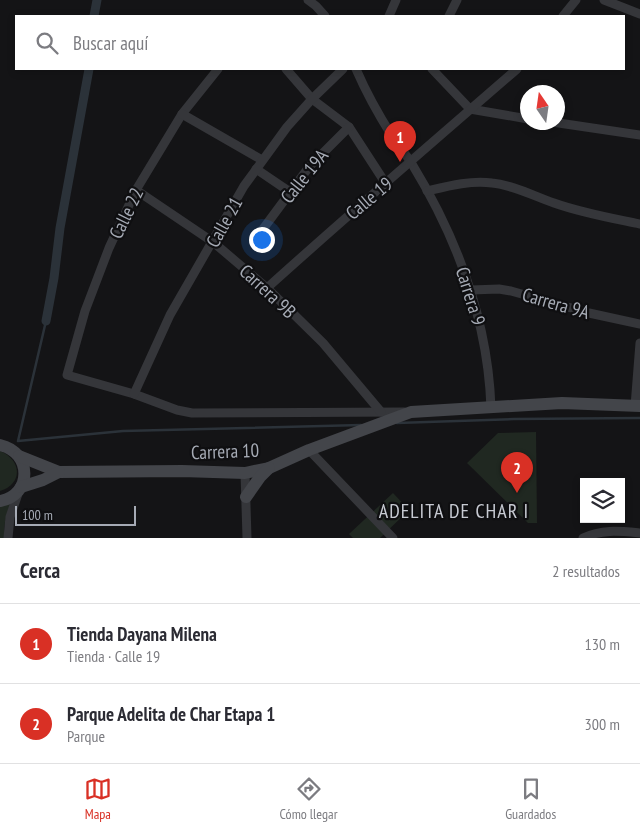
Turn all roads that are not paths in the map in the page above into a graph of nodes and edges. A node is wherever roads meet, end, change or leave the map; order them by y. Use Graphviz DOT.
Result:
graph roads {
  1 [pos="308,0"];
  2 [pos="396,0"];
  3 [pos="457,0"];
  4 [pos="576,0"];
  5 [pos="604,0"];
  6 [pos="640,14"];
  7 [pos="324,15"];
  8 [pos="389,15"];
  9 [pos="450,15"];
  10 [pos="564,15"];
  11 [pos="217,70"];
  12 [pos="287,70"];
  13 [pos="342,70"];
  14 [pos="356,70"];
  15 [pos="433,70"];
  16 [pos="516,70"];
  17 [pos="312,99"];
  18 [pos="470,109"];
  19 [pos="182,114"];
  20 [pos="520,117"];
  21 [pos="565,124"];
  22 [pos="349,127"];
  23 [pos="640,135"];
  24 [pos="262,160"];
  25 [pos="411,162"];
  26 [pos="256,169"];
  27 [pos="386,184"];
  28 [pos="136,190"];
  29 [pos="427,191"];
  30 [pos="290,192"];
  31 [pos="640,224"];
  32 [pos="263,228"];
  33 [pos="213,242"];
  34 [pos="267,288"];
  35 [pos="471,290"];
  36 [pos="640,324"];
  37 [pos="640,343"];
  38 [pos="67,375"];
  39 [pos="134,394"];
  40 [pos="637,406"];
  41 [pos="491,408"];
  42 [pos="380,420"];
  43 [pos="0,446"];
  44 [pos="309,450"];
  45 [pos="19,456"];
  46 [pos="269,468"];
  47 [pos="59,472"];
  48 [pos="245,473"];
  49 [pos="20,489"];
  50 [pos="246,497"];
  51 [pos="0,500"];
  52 [pos="640,533"];
  53 [pos="8,538"];
  54 [pos="247,538"];
  55 [pos="393,538"];
  56 [pos="583,538"];
  1 -- 7 [label="street"];
  2 -- 8 [label="street"];
  3 -- 9 [label="street"];
  4 -- 10 [label="street"];
  5 -- 6 [label="street"];
  11 -- 19 [label="street, Calle 22"];
  12 -- 17 [label="street"];
  13 -- 17 [label="street, Calle 21"];
  14 -- 25 [label="street, Carrera 9"];
  15 -- 18 [label="street"];
  16 -- 18 [label="street, Calle 19"];
  17 -- 22 [label="street"];
  17 -- 24 [label="street, Calle 21"];
  18 -- 20 [label="street"];
  18 -- 25 [label="street, Calle 19"];
  19 -- 24 [label="street"];
  19 -- 28 [label="street, Calle 22"];
  21 -- 23 [label="street"];
  22 -- 27 [label="street"];
  22 -- 30 [label="street, Calle 19A"];
  24 -- 26 [label="street, Calle 21"];
  25 -- 27 [label="street, Calle 19"];
  25 -- 29 [label="street, Carrera 9"];
  26 -- 30 [label="street"];
  26 -- 33 [label="street, Calle 21"];
  27 -- 34 [label="street, Calle 19"];
  28 -- 33 [label="street, Carrera 9B"];
  28 -- 38 [label="street, Calle 22"];
  29 -- 31 [label="street"];
  29 -- 35 [label="street, Carrera 9"];
  30 -- 32 [label="street, Calle 19A"];
  33 -- 34 [label="street, Carrera 9B"];
  33 -- 39 [label="street, Calle 21"];
  34 -- 42 [label="street, Carrera 9B"];
  35 -- 36 [label="street, Carrera 9A"];
  35 -- 41 [label="street, Carrera 9"];
  37 -- 40 [label="street"];
  38 -- 39 [label="street, Carrera 10"];
  39 -- 42 [label="street, Carrera 10"];
  40 -- 41 [label="street, Carrera 10"];
  41 -- 42 [label="street, Carrera 10"];
  42 -- 44 [label="street, Carrera 10"];
  43 -- 45 [label="street, Carrera 10"];
  44 -- 46 [label="street, Carrera 10"];
  44 -- 55 [label="street"];
  45 -- 47 [label="street, Carrera 10"];
  45 -- 49 [label="street"];
  46 -- 48 [label="street, Carrera 10"];
  46 -- 50 [label="street"];
  47 -- 48 [label="street, Carrera 10"];
  47 -- 49 [label="street, Carrera 10"];
  48 -- 50 [label="street"];
  49 -- 51 [label="street, Carrera 10"];
  49 -- 53 [label="street"];
  50 -- 54 [label="street"];
  52 -- 56 [label="street"];
}
